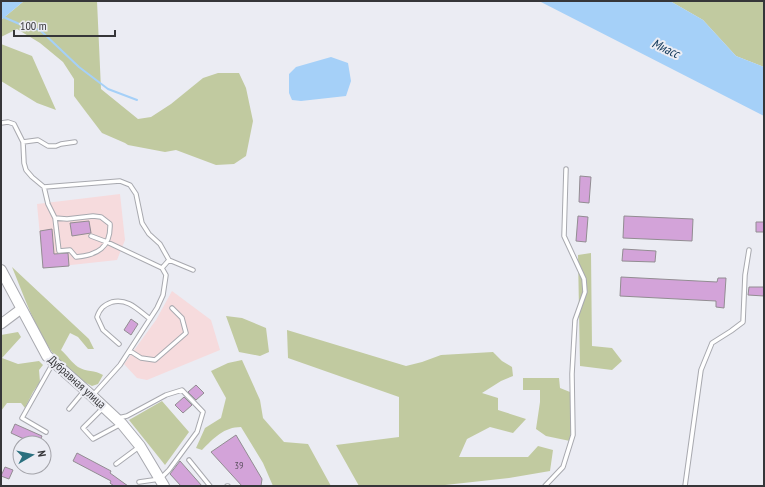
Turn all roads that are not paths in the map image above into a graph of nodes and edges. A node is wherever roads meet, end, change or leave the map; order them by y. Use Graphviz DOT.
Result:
graph roads {
  1 [pos="1,123"];
  2 [pos="23,142"];
  3 [pos="75,142"];
  4 [pos="566,169"];
  5 [pos="44,187"];
  6 [pos="55,218"];
  7 [pos="91,236"];
  8 [pos="107,242"];
  9 [pos="749,250"];
  10 [pos="169,260"];
  11 [pos="162,268"];
  12 [pos="1,270"];
  13 [pos="193,270"];
  14 [pos="172,308"];
  15 [pos="21,309"];
  16 [pos="150,319"];
  17 [pos="1,324"];
  18 [pos="119,344"];
  19 [pos="130,350"];
  20 [pos="53,362"];
  21 [pos="89,393"];
  22 [pos="104,407"];
  23 [pos="69,409"];
  24 [pos="119,421"];
  25 [pos="46,432"];
  26 [pos="140,446"];
  27 [pos="189,460"];
  28 [pos="116,464"];
  29 [pos="139,482"];
  30 [pos="162,482"];
  31 [pos="210,486"];
  32 [pos="545,486"];
  33 [pos="685,486"];
  1 -- 2 [label="lane"];
  2 -- 3 [label="lane"];
  2 -- 5 [label="lane"];
  4 -- 32 [label="lane"];
  5 -- 6 [label="lane"];
  5 -- 10 [label="lane"];
  6 -- 8 [label="lane"];
  6 -- 8 [label="lane"];
  7 -- 8 [label="lane"];
  8 -- 11 [label="lane"];
  9 -- 33 [label="lane"];
  10 -- 11 [label="lane"];
  10 -- 13 [label="lane"];
  11 -- 16 [label="lane"];
  12 -- 15 [label="main road, Дубравная улица"];
  14 -- 19 [label="lane"];
  15 -- 17 [label="street"];
  15 -- 20 [label="main road, Дубравная улица"];
  16 -- 18 [label="lane"];
  16 -- 19 [label="lane"];
  19 -- 21 [label="lane"];
  20 -- 21 [label="main road, Дубравная улица"];
  20 -- 25 [label="lane"];
  21 -- 22 [label="main road, Дубравная улица"];
  21 -- 23 [label="lane"];
  22 -- 24 [label="main road, Дубравная улица"];
  22 -- 24 [label="lane"];
  24 -- 26 [label="main road, Дубравная улица"];
  24 -- 30 [label="lane"];
  26 -- 28 [label="lane"];
  26 -- 30 [label="main road, Дубравная улица"];
  27 -- 31 [label="lane"];
  29 -- 30 [label="lane"];
}
